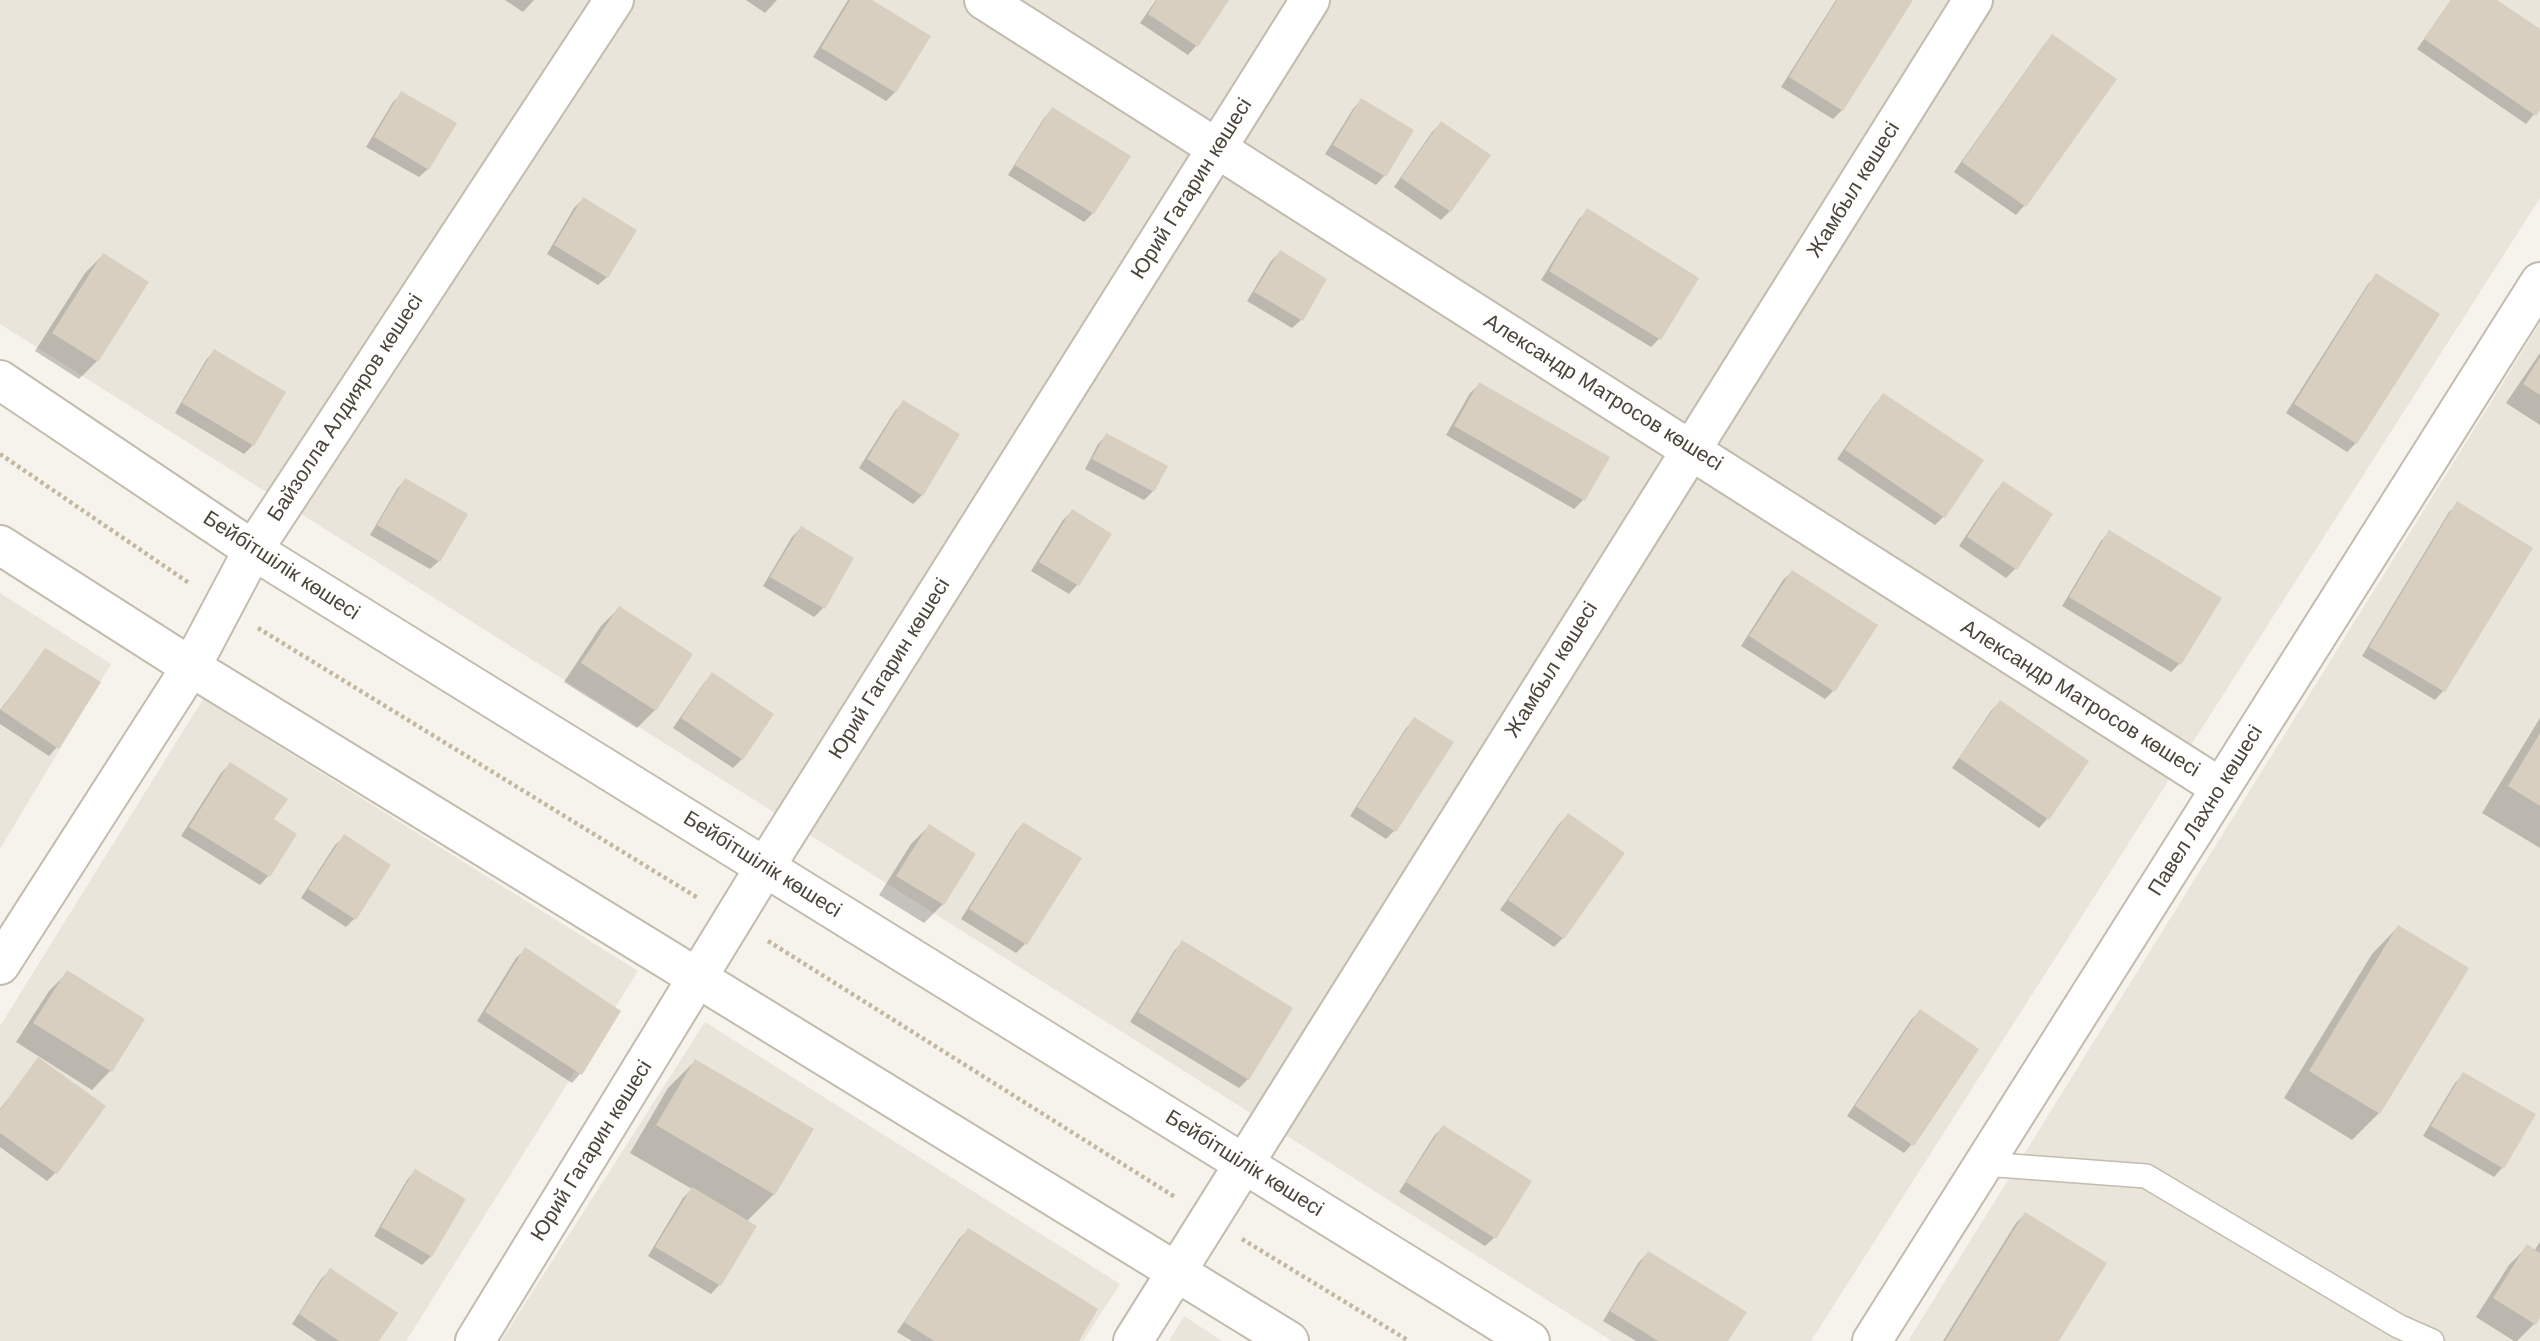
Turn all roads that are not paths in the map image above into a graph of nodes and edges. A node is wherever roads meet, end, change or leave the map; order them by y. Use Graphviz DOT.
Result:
graph roads {
  1 [pos="614,0"];
  2 [pos="984,0"];
  3 [pos="1310,0"];
  4 [pos="1973,0"];
  5 [pos="1217,149"];
  6 [pos="2540,282"];
  7 [pos="0,380"];
  8 [pos="1691,449"];
  9 [pos="0,545"];
  10 [pos="253,550"];
  11 [pos="191,667"];
  12 [pos="2221,788"];
  13 [pos="765,867"];
  14 [pos="0,965"];
  15 [pos="698,978"];
  16 [pos="1243,1163"];
  17 [pos="1984,1164"];
  18 [pos="1176,1271"];
  19 [pos="475,1341"];
  20 [pos="1133,1341"];
  21 [pos="1289,1341"];
  22 [pos="1530,1341"];
  23 [pos="1872,1341"];
  24 [pos="2432,1341"];
  1 -- 10 [label="street, Байзолла Алдияров көшесі"];
  2 -- 5 [label="street, Александр Матросов көшесі"];
  3 -- 5 [label="street, Юрий Гагарин көшесі"];
  4 -- 8 [label="street, Жамбыл көшесі"];
  5 -- 8 [label="street, Александр Матросов көшесі"];
  5 -- 13 [label="street, Юрий Гагарин көшесі"];
  6 -- 12 [label="street, Павел Лахно көшесі"];
  7 -- 10 [label="street, Бейбітшілік көшесі"];
  8 -- 12 [label="street, Александр Матросов көшесі"];
  8 -- 16 [label="street, Жамбыл көшесі"];
  9 -- 11 [label="street"];
  10 -- 11 [label="street, Байзолла Алдияров көшесі"];
  10 -- 13 [label="street, Бейбітшілік көшесі"];
  11 -- 14 [label="street, Байзолла Алдияров көшесі"];
  11 -- 15 [label="street"];
  12 -- 17 [label="street, Павел Лахно көшесі"];
  13 -- 15 [label="street, Юрий Гагарин көшесі"];
  13 -- 16 [label="street, Бейбітшілік көшесі"];
  15 -- 18 [label="street"];
  15 -- 19 [label="street, Юрий Гагарин көшесі"];
  16 -- 18 [label="street, Жамбыл көшесі"];
  16 -- 22 [label="street, Бейбітшілік көшесі"];
  17 -- 23 [label="street, Павел Лахно көшесі"];
  17 -- 24 [label="lane"];
  18 -- 20 [label="street, Жамбыл көшесі"];
  18 -- 21 [label="street"];
}
